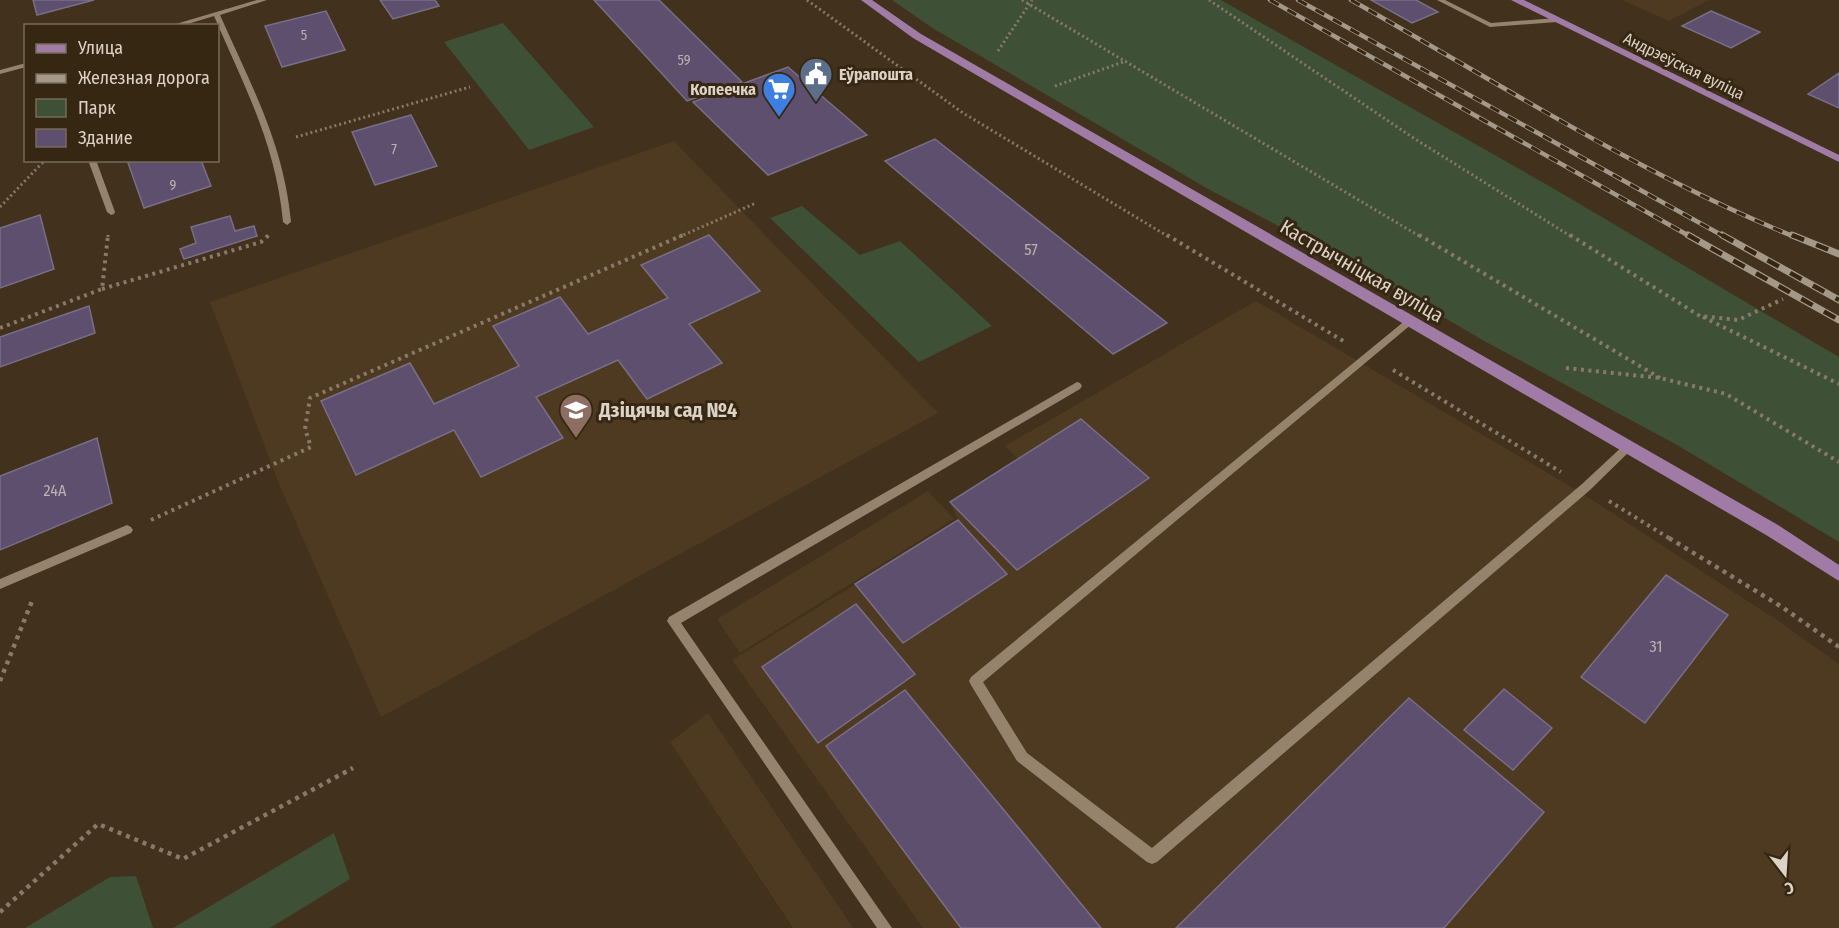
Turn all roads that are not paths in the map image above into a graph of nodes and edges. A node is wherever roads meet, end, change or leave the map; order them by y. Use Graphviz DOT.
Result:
graph roads {
  1 [pos="264,0"];
  2 [pos="867,0"];
  3 [pos="1440,0"];
  4 [pos="1516,0"];
  5 [pos="216,14"];
  6 [pos="1557,20"];
  7 [pos="179,24"];
  8 [pos="24,66"];
  9 [pos="0,72"];
  10 [pos="1839,159"];
  11 [pos="93,162"];
  12 [pos="111,212"];
  13 [pos="287,222"];
  14 [pos="1410,321"];
  15 [pos="1077,386"];
  16 [pos="1629,447"];
  17 [pos="127,530"];
  18 [pos="1839,574"];
  19 [pos="0,584"];
  20 [pos="885,928"];
  1 -- 5 [label="street"];
  2 -- 14 [label="main road, Кастрычніцкая вуліца"];
  3 -- 6 [label="street"];
  4 -- 6 [label="main road, Андрэеўская вуліца"];
  5 -- 7 [label="street"];
  5 -- 13 [label="street"];
  6 -- 10 [label="main road, Андрэеўская вуліца"];
  8 -- 9 [label="street"];
  11 -- 12 [label="street"];
  14 -- 16 [label="main road, Кастрычніцкая вуліца"];
  14 -- 16 [label="street"];
  15 -- 20 [label="street"];
  16 -- 18 [label="main road, Кастрычніцкая вуліца"];
  17 -- 19 [label="street"];
}
